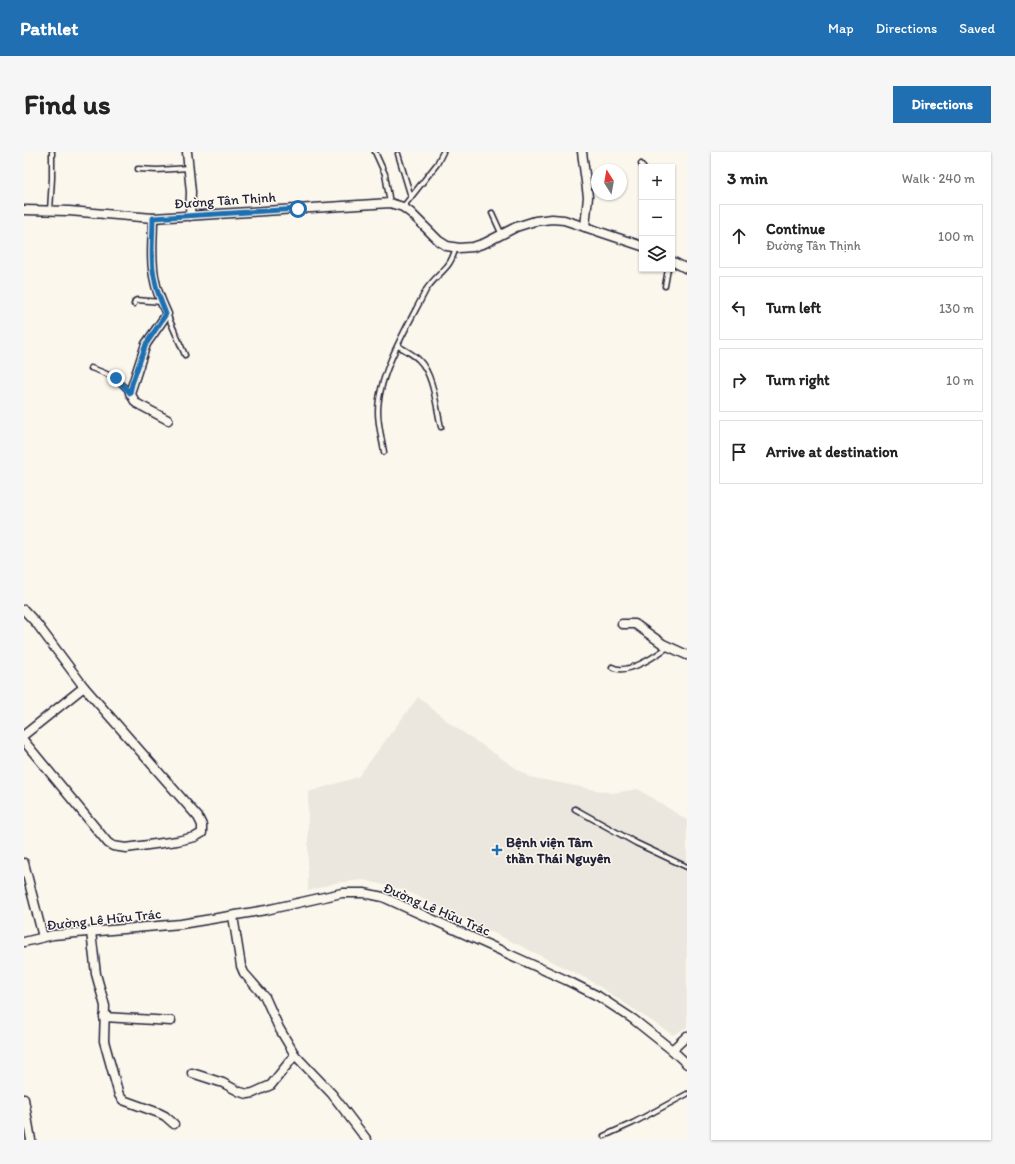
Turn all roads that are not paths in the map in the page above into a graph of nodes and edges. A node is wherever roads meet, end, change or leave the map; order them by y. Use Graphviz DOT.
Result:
graph roads {
  1 [pos="52,152"];
  2 [pos="187,152"];
  3 [pos="375,152"];
  4 [pos="443,152"];
  5 [pos="582,152"];
  6 [pos="398,154"];
  7 [pos="189,168"];
  8 [pos="138,169"];
  9 [pos="411,197"];
  10 [pos="390,203"];
  11 [pos="403,207"];
  12 [pos="24,210"];
  13 [pos="50,211"];
  14 [pos="492,213"];
  15 [pos="190,216"];
  16 [pos="153,218"];
  17 [pos="585,227"];
  18 [pos="502,235"];
  19 [pos="639,245"];
  20 [pos="456,247"];
  21 [pos="675,263"];
  22 [pos="687,269"];
  23 [pos="668,272"];
  24 [pos="666,286"];
  25 [pos="161,302"];
  26 [pos="134,304"];
  27 [pos="166,314"];
  28 [pos="398,346"];
  29 [pos="185,355"];
  30 [pos="91,368"];
  31 [pos="130,393"];
  32 [pos="168,420"];
  33 [pos="441,427"];
  34 [pos="384,452"];
  35 [pos="24,610"];
  36 [pos="622,624"];
  37 [pos="668,647"];
  38 [pos="687,655"];
  39 [pos="612,667"];
  40 [pos="84,686"];
  41 [pos="24,735"];
  42 [pos="24,742"];
  43 [pos="575,809"];
  44 [pos="24,863"];
  45 [pos="687,867"];
  46 [pos="233,916"];
  47 [pos="91,932"];
  48 [pos="43,938"];
  49 [pos="24,942"];
  50 [pos="104,1017"];
  51 [pos="171,1021"];
  52 [pos="687,1036"];
  53 [pos="672,1050"];
  54 [pos="296,1055"];
  55 [pos="687,1064"];
  56 [pos="192,1073"];
  57 [pos="687,1094"];
  58 [pos="24,1099"];
  59 [pos="174,1124"];
  60 [pos="604,1136"];
  61 [pos="31,1140"];
  62 [pos="367,1140"];
  1 -- 13 [label="lane"];
  2 -- 7 [label="street"];
  3 -- 10 [label="lane"];
  4 -- 9 [label="lane"];
  5 -- 17 [label="street"];
  6 -- 9 [label="lane"];
  7 -- 8 [label="lane"];
  7 -- 15 [label="street"];
  9 -- 11 [label="lane"];
  10 -- 11 [label="street, Đường Tân Thịnh"];
  10 -- 15 [label="street, Đường Tân Thịnh"];
  11 -- 20 [label="street, Đường Tân Thịnh"];
  12 -- 13 [label="street, Đường Tân Thịnh"];
  13 -- 16 [label="street, Đường Tân Thịnh"];
  14 -- 18 [label="lane"];
  15 -- 16 [label="street, Đường Tân Thịnh"];
  16 -- 25 [label="street"];
  17 -- 18 [label="street, Đường Tân Thịnh"];
  17 -- 19 [label="street, Đường Tân Thịnh"];
  18 -- 20 [label="street, Đường Tân Thịnh"];
  20 -- 28 [label="lane"];
  21 -- 22 [label="street"];
  23 -- 24 [label="lane"];
  25 -- 26 [label="lane"];
  25 -- 27 [label="street"];
  27 -- 29 [label="lane"];
  27 -- 31 [label="street"];
  28 -- 33 [label="lane"];
  28 -- 34 [label="lane"];
  30 -- 31 [label="lane"];
  31 -- 32 [label="street"];
  35 -- 40 [label="street"];
  36 -- 37 [label="street"];
  37 -- 38 [label="street"];
  37 -- 39 [label="lane"];
  40 -- 41 [label="street"];
  40 -- 42 [label="street"];
  43 -- 45 [label="lane"];
  44 -- 48 [label="street"];
  46 -- 47 [label="street, Đường Lê Hữu Trác"];
  46 -- 53 [label="street, Đường Lê Hữu Trác"];
  46 -- 54 [label="street"];
  47 -- 48 [label="street, Đường Lê Hữu Trác"];
  47 -- 50 [label="street"];
  48 -- 49 [label="street, Đường Lê Hữu Trác"];
  50 -- 51 [label="street"];
  50 -- 59 [label="street"];
  52 -- 53 [label="street"];
  53 -- 55 [label="street, Đường Lê Hữu Trác"];
  54 -- 56 [label="street"];
  54 -- 62 [label="street"];
  57 -- 60 [label="lane"];
  58 -- 61 [label="street"];
}
